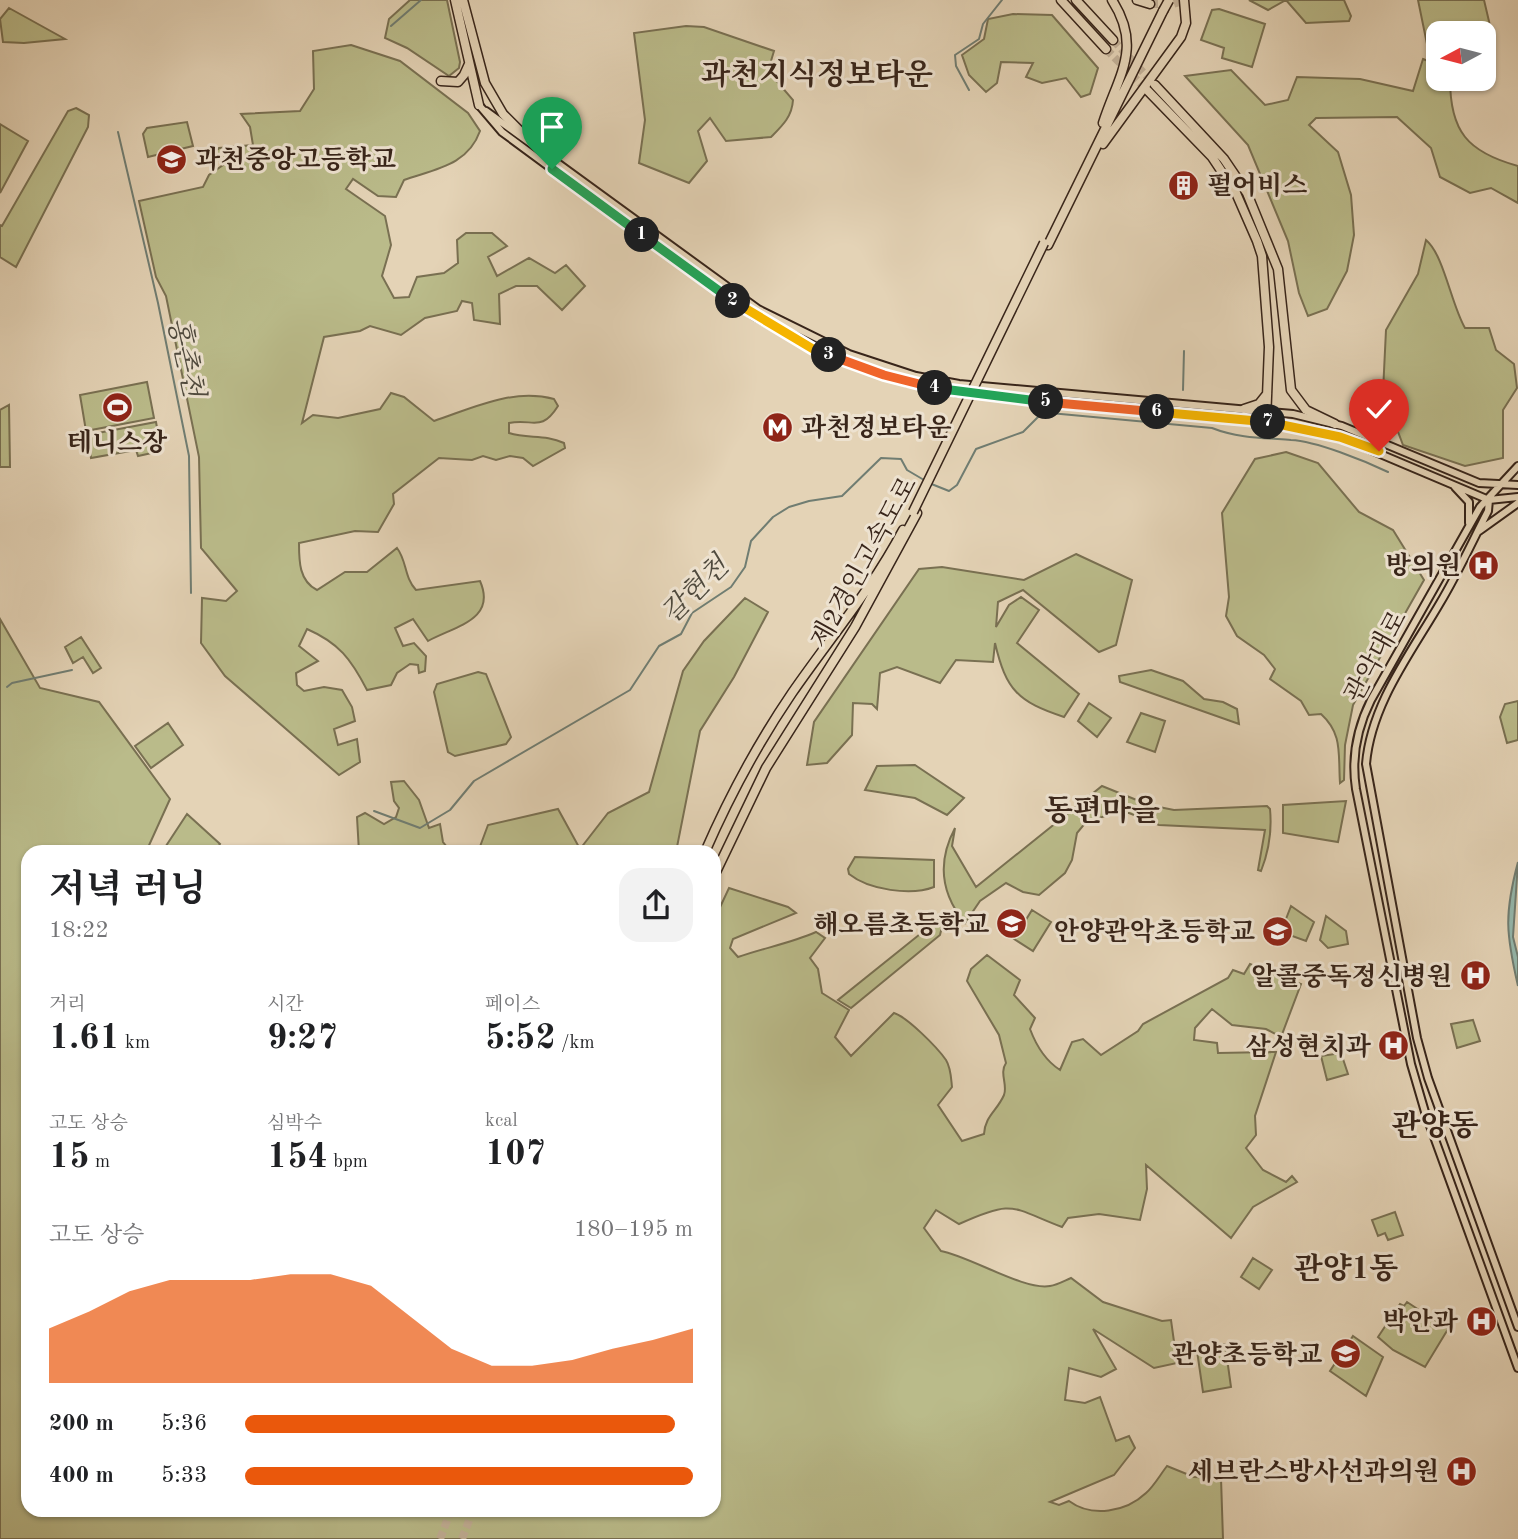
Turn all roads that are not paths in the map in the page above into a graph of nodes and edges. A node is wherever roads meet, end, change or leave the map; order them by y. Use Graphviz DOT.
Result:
graph roads {
  1 [pos="455,0"];
  2 [pos="463,0"];
  3 [pos="1061,0"];
  4 [pos="1076,0"];
  5 [pos="1112,0"];
  6 [pos="1137,0"];
  7 [pos="1163,0"];
  8 [pos="1169,0"];
  9 [pos="1184,0"];
  10 [pos="1150,4"];
  11 [pos="1161,10"];
  12 [pos="1114,40"];
  13 [pos="1106,49"];
  14 [pos="469,61"];
  15 [pos="441,81"];
  16 [pos="485,83"];
  17 [pos="479,105"];
  18 [pos="1103,122"];
  19 [pos="509,128"];
  20 [pos="502,132"];
  21 [pos="532,143"];
  22 [pos="1088,163"];
  23 [pos="1046,244"];
  24 [pos="1267,394"];
  25 [pos="1244,409"];
  26 [pos="1267,411"];
  27 [pos="1266,421"];
  28 [pos="1335,424"];
  29 [pos="1518,466"];
  30 [pos="1518,485"];
  31 [pos="1454,486"];
  32 [pos="1498,486"];
  33 [pos="1518,497"];
  34 [pos="1489,500"];
  35 [pos="1518,503"];
  36 [pos="915,512"];
  37 [pos="1469,527"];
  38 [pos="1477,532"];
  39 [pos="708,845"];
  40 [pos="721,861"];
  41 [pos="1518,1327"];
  42 [pos="1518,1368"];
  1 -- 14 [label="highway"];
  2 -- 16 [label="highway"];
  3 -- 13 [label="highway"];
  4 -- 12 [label="highway"];
  5 -- 18 [label="highway"];
  6 -- 10 [label="highway"];
  7 -- 11 [label="highway, 제2경인고속도로, bridge"];
  8 -- 11 [label="highway, 제2경인고속도로, bridge"];
  9 -- 22 [label="highway"];
  11 -- 18 [label="highway, 제2경인고속도로"];
  11 -- 22 [label="highway, 제2경인고속도로"];
  14 -- 15 [label="highway"];
  14 -- 17 [label="highway"];
  16 -- 17 [label="highway"];
  16 -- 21 [label="highway"];
  17 -- 19 [label="main road"];
  17 -- 20 [label="main road"];
  18 -- 23 [label="highway, 제2경인고속도로"];
  19 -- 20 [label="main road"];
  19 -- 21 [label="main road"];
  20 -- 27 [label="main road"];
  21 -- 25 [label="main road"];
  22 -- 23 [label="highway, 제2경인고속도로"];
  23 -- 36 [label="highway, 제2경인고속도로, bridge"];
  24 -- 25 [label="highway"];
  24 -- 26 [label="highway"];
  24 -- 28 [label="highway"];
  25 -- 26 [label="main road"];
  26 -- 27 [label="highway"];
  26 -- 28 [label="main road"];
  27 -- 31 [label="main road"];
  28 -- 32 [label="main road"];
  29 -- 32 [label="main road"];
  30 -- 32 [label="main road"];
  31 -- 34 [label="main road"];
  31 -- 37 [label="main road"];
  32 -- 34 [label="main road"];
  33 -- 34 [label="main road"];
  34 -- 37 [label="main road, 관악대로"];
  34 -- 38 [label="main road, 관악대로"];
  35 -- 38 [label="main road"];
  36 -- 39 [label="highway, 제2경인고속도로"];
  36 -- 40 [label="highway, 제2경인고속도로"];
  37 -- 42 [label="main road, 관악대로"];
  38 -- 41 [label="main road, 관악대로"];
}
